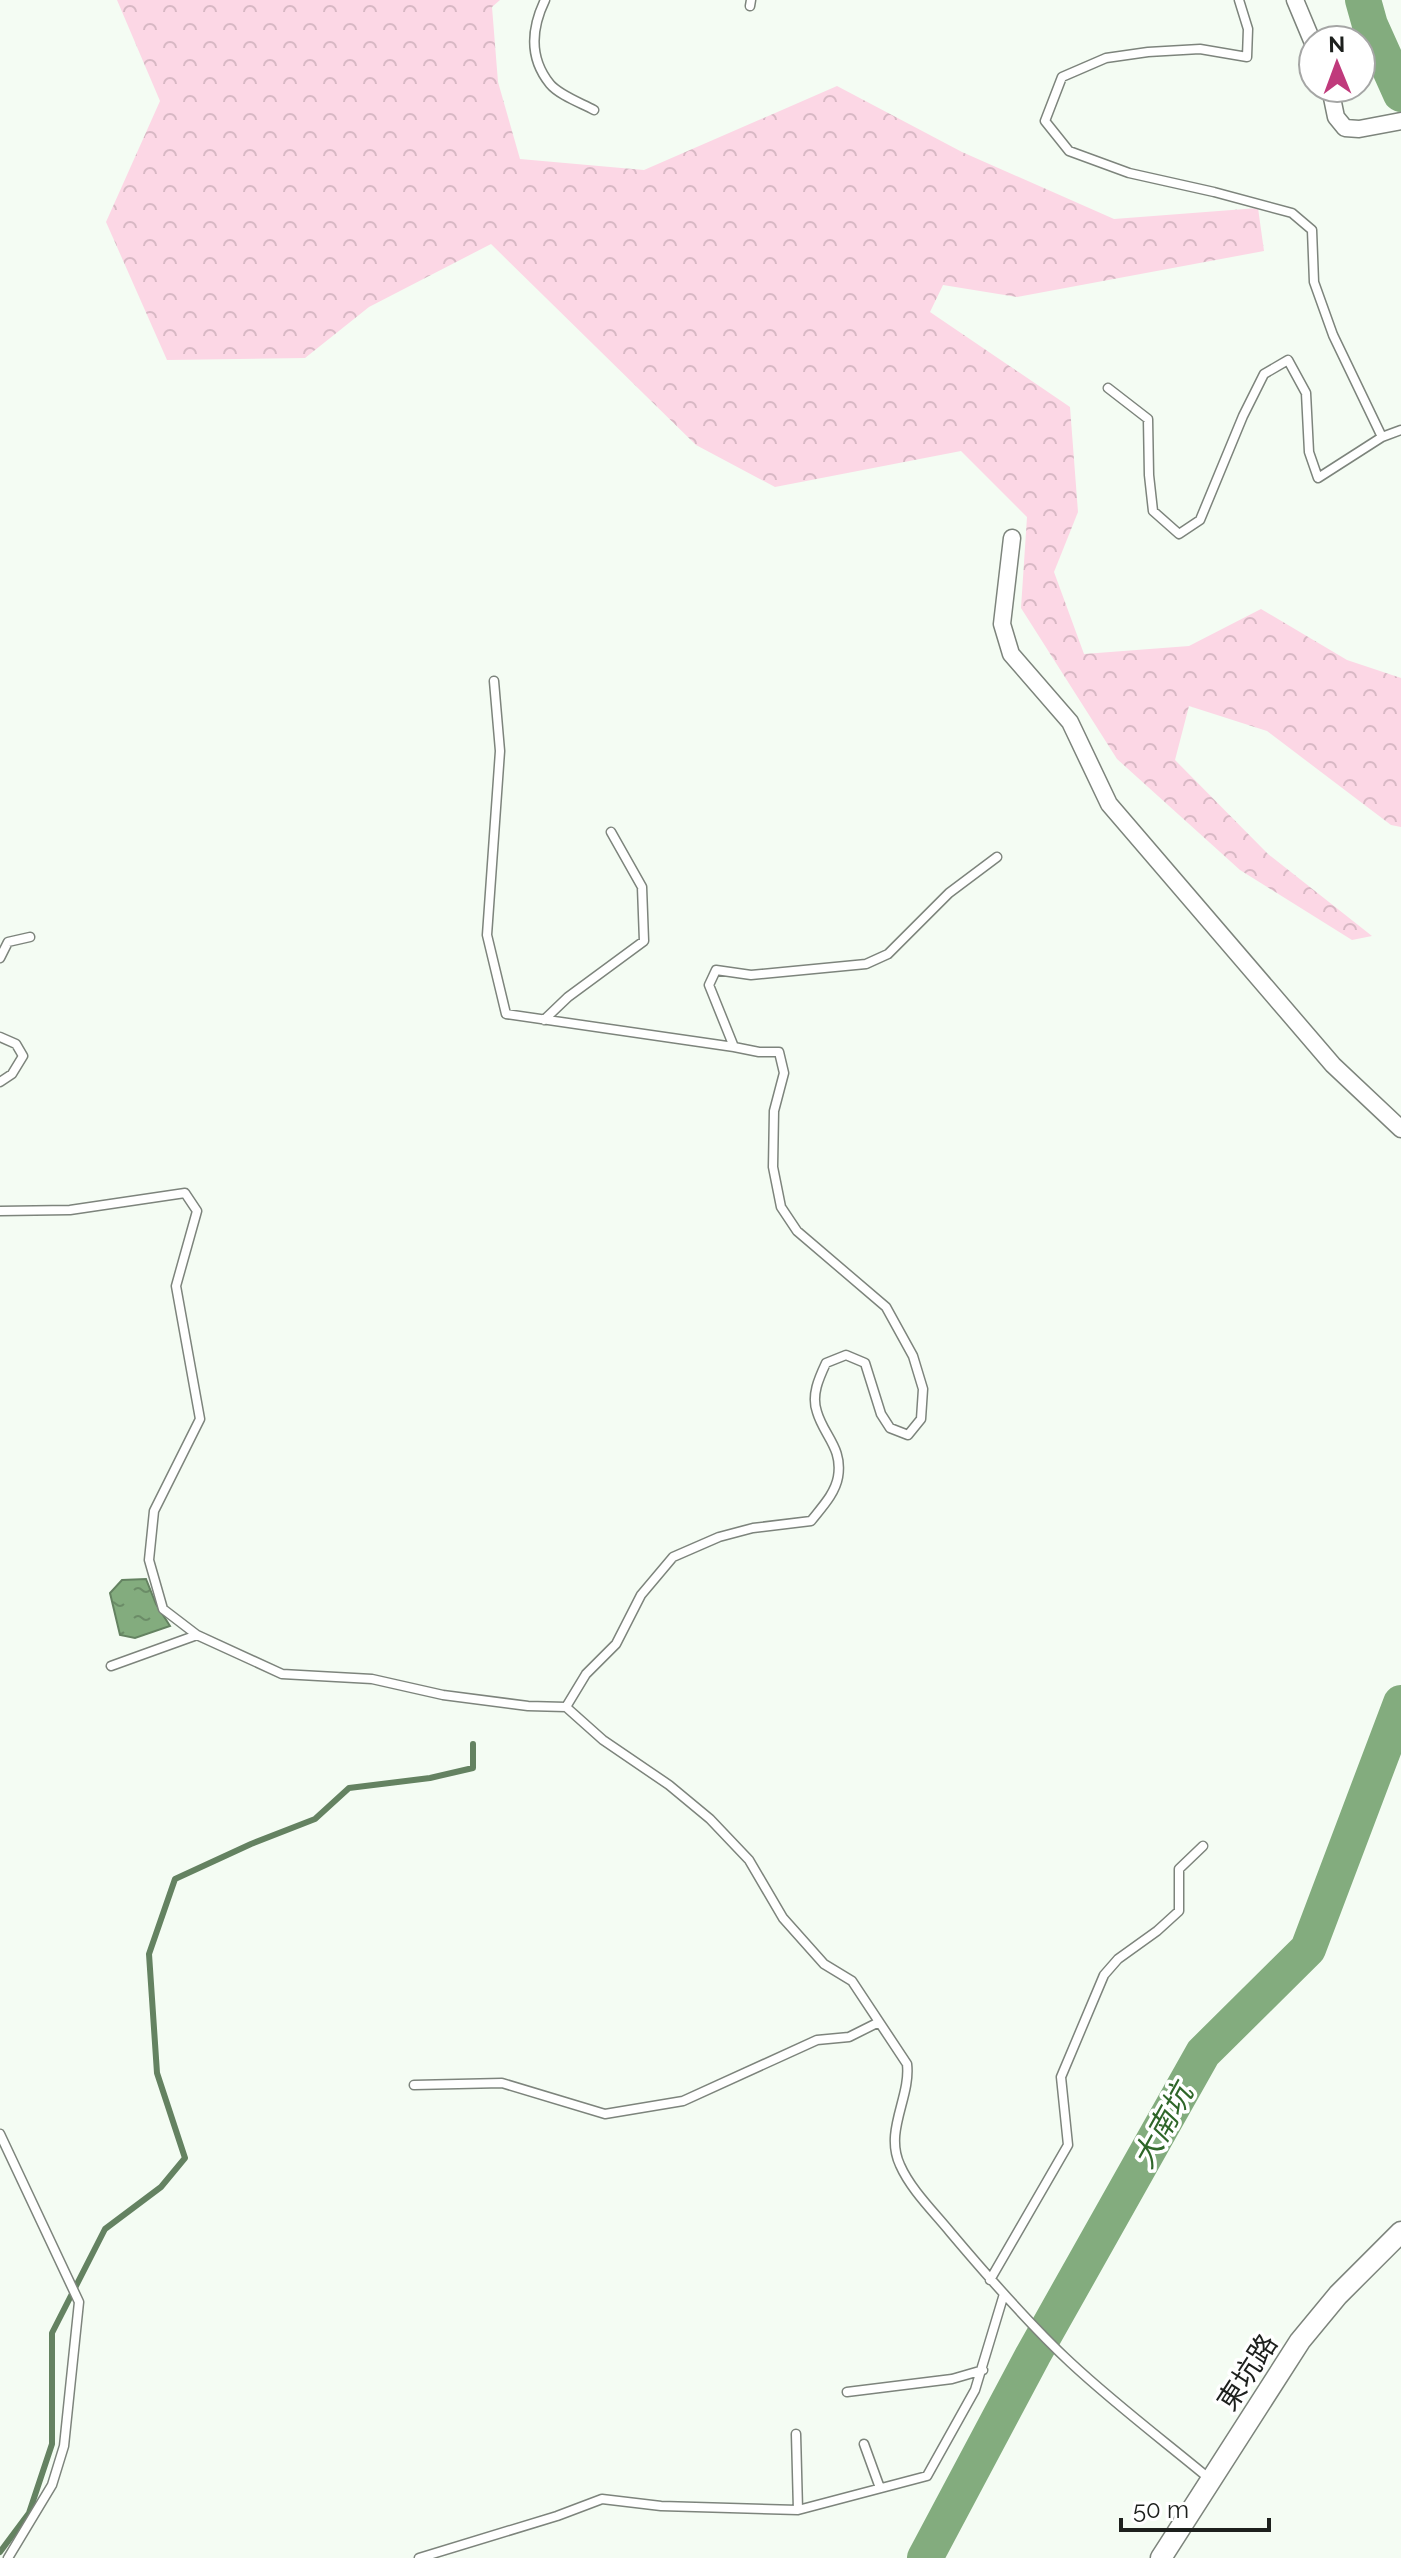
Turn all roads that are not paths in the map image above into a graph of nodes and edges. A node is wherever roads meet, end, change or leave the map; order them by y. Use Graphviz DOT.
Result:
graph roads {
  1 [pos="545,0"];
  2 [pos="1239,0"];
  3 [pos="1295,0"];
  4 [pos="1305,24"];
  5 [pos="1333,104"];
  6 [pos="594,110"];
  7 [pos="1401,121"];
  8 [pos="1108,388"];
  9 [pos="1401,430"];
  10 [pos="1382,437"];
  11 [pos="1012,538"];
  12 [pos="494,681"];
  13 [pos="611,832"];
  14 [pos="997,857"];
  15 [pos="30,937"];
  16 [pos="0,958"];
  17 [pos="544,1020"];
  18 [pos="0,1037"];
  19 [pos="734,1047"];
  20 [pos="0,1082"];
  21 [pos="1399,1120"];
  22 [pos="0,1211"];
  23 [pos="197,1635"];
  24 [pos="111,1666"];
  25 [pos="566,1707"];
  26 [pos="1203,1846"];
  27 [pos="879,2022"];
  28 [pos="414,2085"];
  29 [pos="0,2134"];
  30 [pos="1401,2232"];
  31 [pos="990,2280"];
  32 [pos="1004,2294"];
  33 [pos="983,2370"];
  34 [pos="847,2392"];
  35 [pos="796,2434"];
  36 [pos="864,2444"];
  37 [pos="1211,2480"];
  38 [pos="880,2488"];
  39 [pos="798,2510"];
  40 [pos="8,2558"];
  41 [pos="419,2558"];
  42 [pos="1161,2558"];
  1 -- 6 [label="lane"];
  2 -- 10 [label="lane"];
  3 -- 4 [label="street"];
  5 -- 7 [label="street"];
  8 -- 10 [label="lane"];
  9 -- 10 [label="lane"];
  11 -- 21 [label="street"];
  12 -- 17 [label="lane"];
  13 -- 17 [label="lane"];
  14 -- 19 [label="lane"];
  15 -- 16 [label="lane"];
  17 -- 19 [label="lane"];
  18 -- 20 [label="lane"];
  19 -- 25 [label="lane"];
  22 -- 23 [label="lane"];
  23 -- 24 [label="lane"];
  23 -- 25 [label="lane"];
  25 -- 27 [label="lane"];
  26 -- 31 [label="lane"];
  27 -- 28 [label="lane"];
  27 -- 31 [label="lane"];
  29 -- 40 [label="lane"];
  30 -- 37 [label="street, 東坑路"];
  31 -- 32 [label="lane"];
  32 -- 33 [label="lane"];
  32 -- 37 [label="lane"];
  33 -- 34 [label="lane"];
  33 -- 38 [label="lane"];
  35 -- 39 [label="lane"];
  36 -- 38 [label="lane"];
  37 -- 42 [label="street, 東坑路"];
  38 -- 39 [label="lane"];
  39 -- 41 [label="lane"];
}
